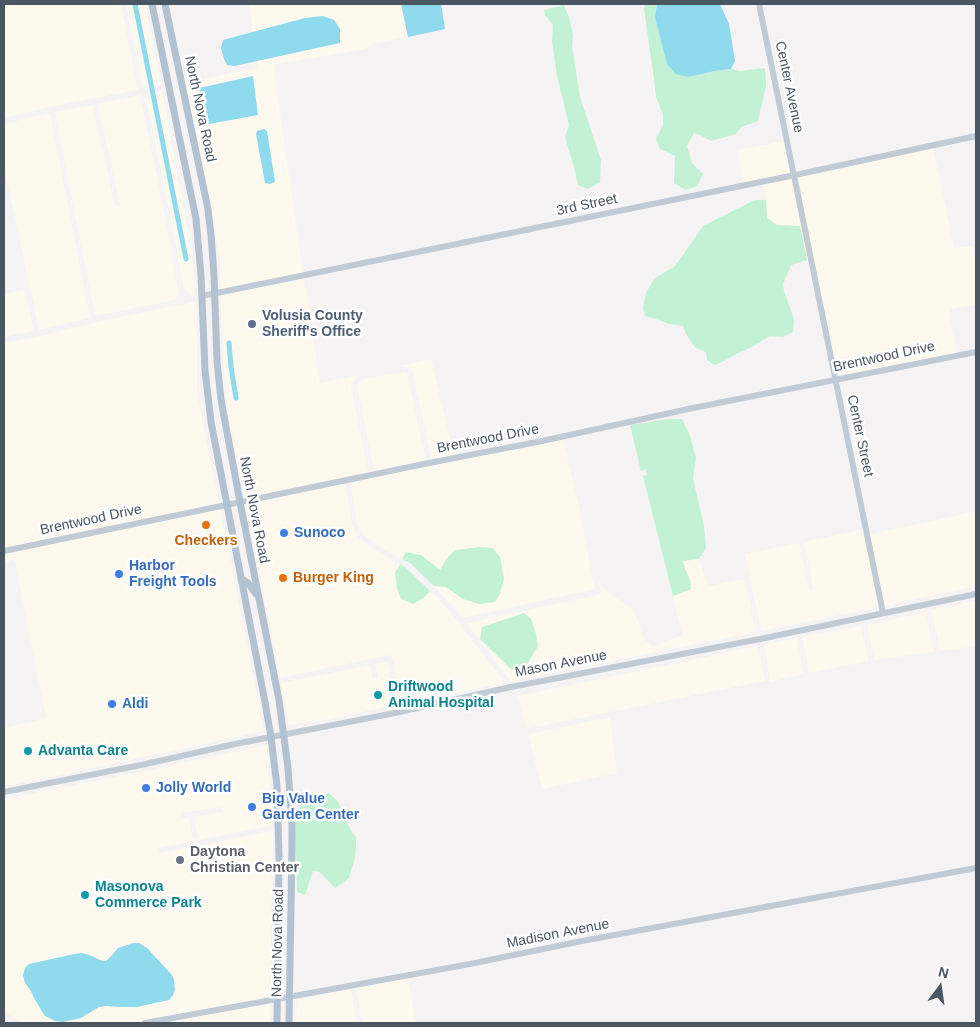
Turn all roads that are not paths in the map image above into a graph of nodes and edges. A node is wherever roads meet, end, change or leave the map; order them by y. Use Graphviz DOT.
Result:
graph roads {
  1 [pos="152,4"];
  2 [pos="165,4"];
  3 [pos="759,4"];
  4 [pos="976,136"];
  5 [pos="795,175"];
  6 [pos="215,293"];
  7 [pos="202,296"];
  8 [pos="976,352"];
  9 [pos="836,380"];
  10 [pos="240,502"];
  11 [pos="227,505"];
  12 [pos="4,551"];
  13 [pos="241,578"];
  14 [pos="976,594"];
  15 [pos="259,598"];
  16 [pos="883,613"];
  17 [pos="284,734"];
  18 [pos="271,737"];
  19 [pos="4,792"];
  20 [pos="976,868"];
  21 [pos="290,997"];
  22 [pos="277,999"];
  23 [pos="145,1023"];
  24 [pos="277,1023"];
  25 [pos="289,1023"];
  1 -- 7 [label="main road, North Nova Road"];
  2 -- 6 [label="main road, North Nova Road"];
  3 -- 5 [label="street, Center Avenue"];
  4 -- 5 [label="street, 3rd Street"];
  5 -- 6 [label="street, 3rd Street"];
  5 -- 9 [label="street, Center Street"];
  6 -- 7 [label="street, 3rd Street"];
  6 -- 10 [label="main road, North Nova Road"];
  7 -- 11 [label="main road, North Nova Road"];
  8 -- 9 [label="street, Brentwood Drive"];
  9 -- 10 [label="street, Brentwood Drive"];
  9 -- 16 [label="street, Center Street"];
  10 -- 11 [label="street, Brentwood Drive"];
  10 -- 15 [label="main road, North Nova Road"];
  11 -- 12 [label="street, Brentwood Drive"];
  11 -- 13 [label="main road, North Nova Road"];
  13 -- 15 [label="main road"];
  13 -- 18 [label="main road, North Nova Road"];
  14 -- 16 [label="street, Mason Avenue"];
  15 -- 17 [label="main road, North Nova Road"];
  16 -- 17 [label="street, Mason Avenue"];
  17 -- 18 [label="street, Mason Avenue"];
  17 -- 21 [label="main road, North Nova Road"];
  18 -- 19 [label="street, Mason Avenue"];
  18 -- 22 [label="main road, North Nova Road"];
  20 -- 21 [label="street, Madison Avenue"];
  21 -- 22 [label="street, Madison Avenue"];
  21 -- 25 [label="main road, North Nova Road"];
  22 -- 23 [label="street, Madison Avenue"];
  22 -- 24 [label="main road, North Nova Road"];
}
